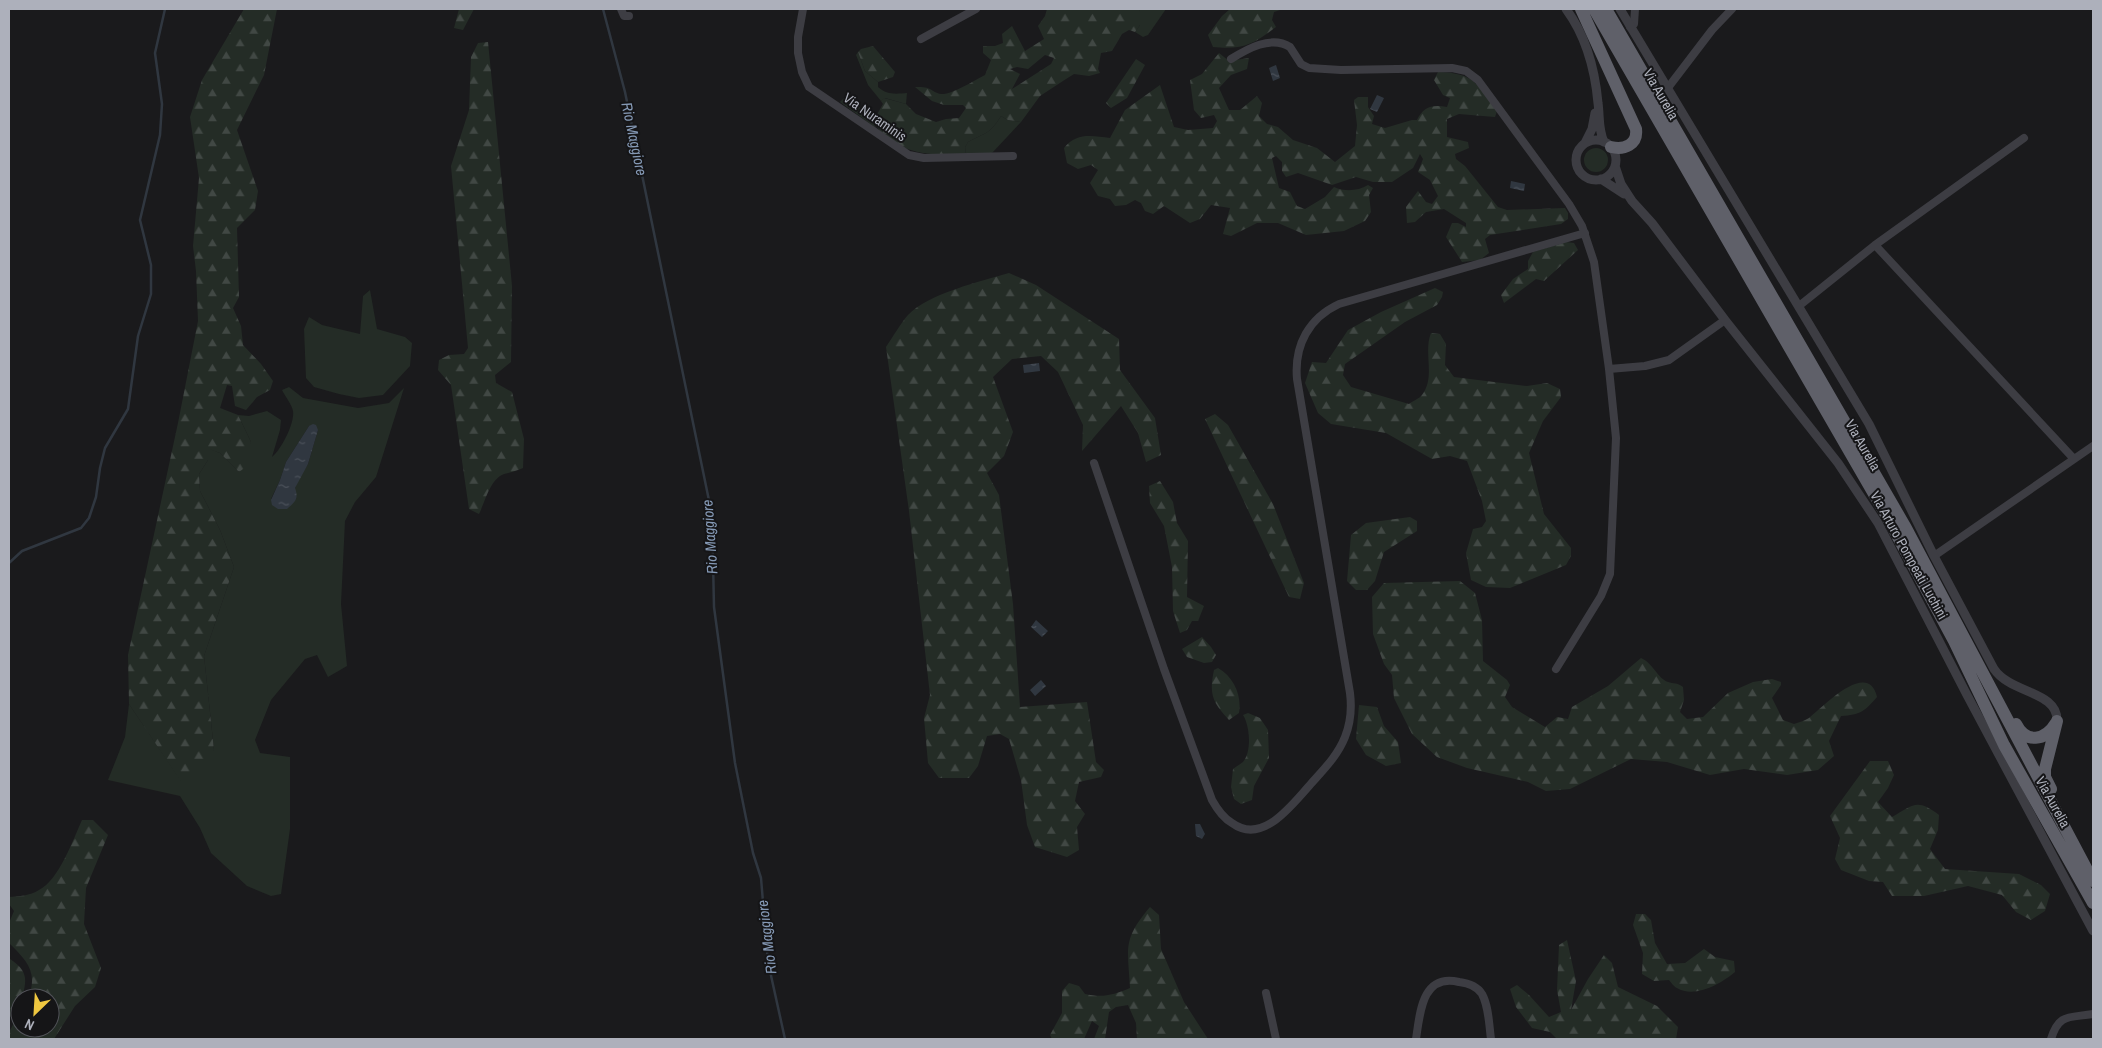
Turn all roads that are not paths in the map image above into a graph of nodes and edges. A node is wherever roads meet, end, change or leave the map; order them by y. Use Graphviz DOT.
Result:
graph roads {
  1 [pos="621,9"];
  2 [pos="803,9"];
  3 [pos="976,9"];
  4 [pos="1566,9"];
  5 [pos="1581,9"];
  6 [pos="1594,9"];
  7 [pos="1606,9"];
  8 [pos="1620,9"];
  9 [pos="1635,9"];
  10 [pos="1732,9"];
  11 [pos="630,16"];
  12 [pos="1630,27"];
  13 [pos="921,39"];
  14 [pos="1231,59"];
  15 [pos="1667,89"];
  16 [pos="1596,93"];
  17 [pos="2024,138"];
  18 [pos="1585,143"];
  19 [pos="1607,144"];
  20 [pos="1013,156"];
  21 [pos="1615,166"];
  22 [pos="1601,179"];
  23 [pos="1632,201"];
  24 [pos="1585,233"];
  25 [pos="1875,246"];
  26 [pos="1799,306"];
  27 [pos="1725,320"];
  28 [pos="1609,369"];
  29 [pos="2093,446"];
  30 [pos="2074,459"];
  31 [pos="1094,462"];
  32 [pos="1934,556"];
  33 [pos="1556,669"];
  34 [pos="1985,678"];
  35 [pos="2057,721"];
  36 [pos="2074,846"];
  37 [pos="2093,881"];
  38 [pos="2093,903"];
  39 [pos="2093,931"];
  40 [pos="1266,993"];
  41 [pos="2093,1014"];
  42 [pos="1276,1039"];
  43 [pos="1416,1039"];
  44 [pos="1491,1039"];
  45 [pos="2051,1039"];
  1 -- 11 [label="street"];
  2 -- 20 [label="street, Via Nuraminis"];
  3 -- 13 [label="street"];
  4 -- 16 [label="street"];
  5 -- 19 [label="highway"];
  6 -- 38 [label="highway, Via Aurelia"];
  7 -- 34 [label="highway, Via Aurelia"];
  8 -- 12 [label="street"];
  9 -- 12 [label="street"];
  10 -- 15 [label="street"];
  12 -- 15 [label="street"];
  14 -- 24 [label="street"];
  15 -- 26 [label="street"];
  16 -- 18 [label="street"];
  16 -- 19 [label="street"];
  17 -- 25 [label="street"];
  18 -- 19 [label="street"];
  18 -- 22 [label="street"];
  19 -- 21 [label="street"];
  21 -- 22 [label="street"];
  21 -- 23 [label="street, Via Arturo Pompeati Luchini"];
  22 -- 23 [label="street, Via Arturo Pompeati Luchini"];
  23 -- 27 [label="street, Via Arturo Pompeati Luchini"];
  24 -- 28 [label="street"];
  24 -- 31 [label="street"];
  25 -- 26 [label="street"];
  25 -- 30 [label="street"];
  26 -- 32 [label="street"];
  27 -- 28 [label="street"];
  27 -- 39 [label="street, Via Arturo Pompeati Luchini"];
  28 -- 33 [label="street"];
  29 -- 30 [label="street"];
  30 -- 32 [label="street"];
  32 -- 35 [label="street"];
  34 -- 35 [label="highway"];
  34 -- 36 [label="highway, Via Aurelia"];
  35 -- 36 [label="highway"];
  36 -- 37 [label="highway, Via Aurelia"];
  40 -- 42 [label="street"];
  41 -- 45 [label="street"];
  43 -- 44 [label="street"];
}
